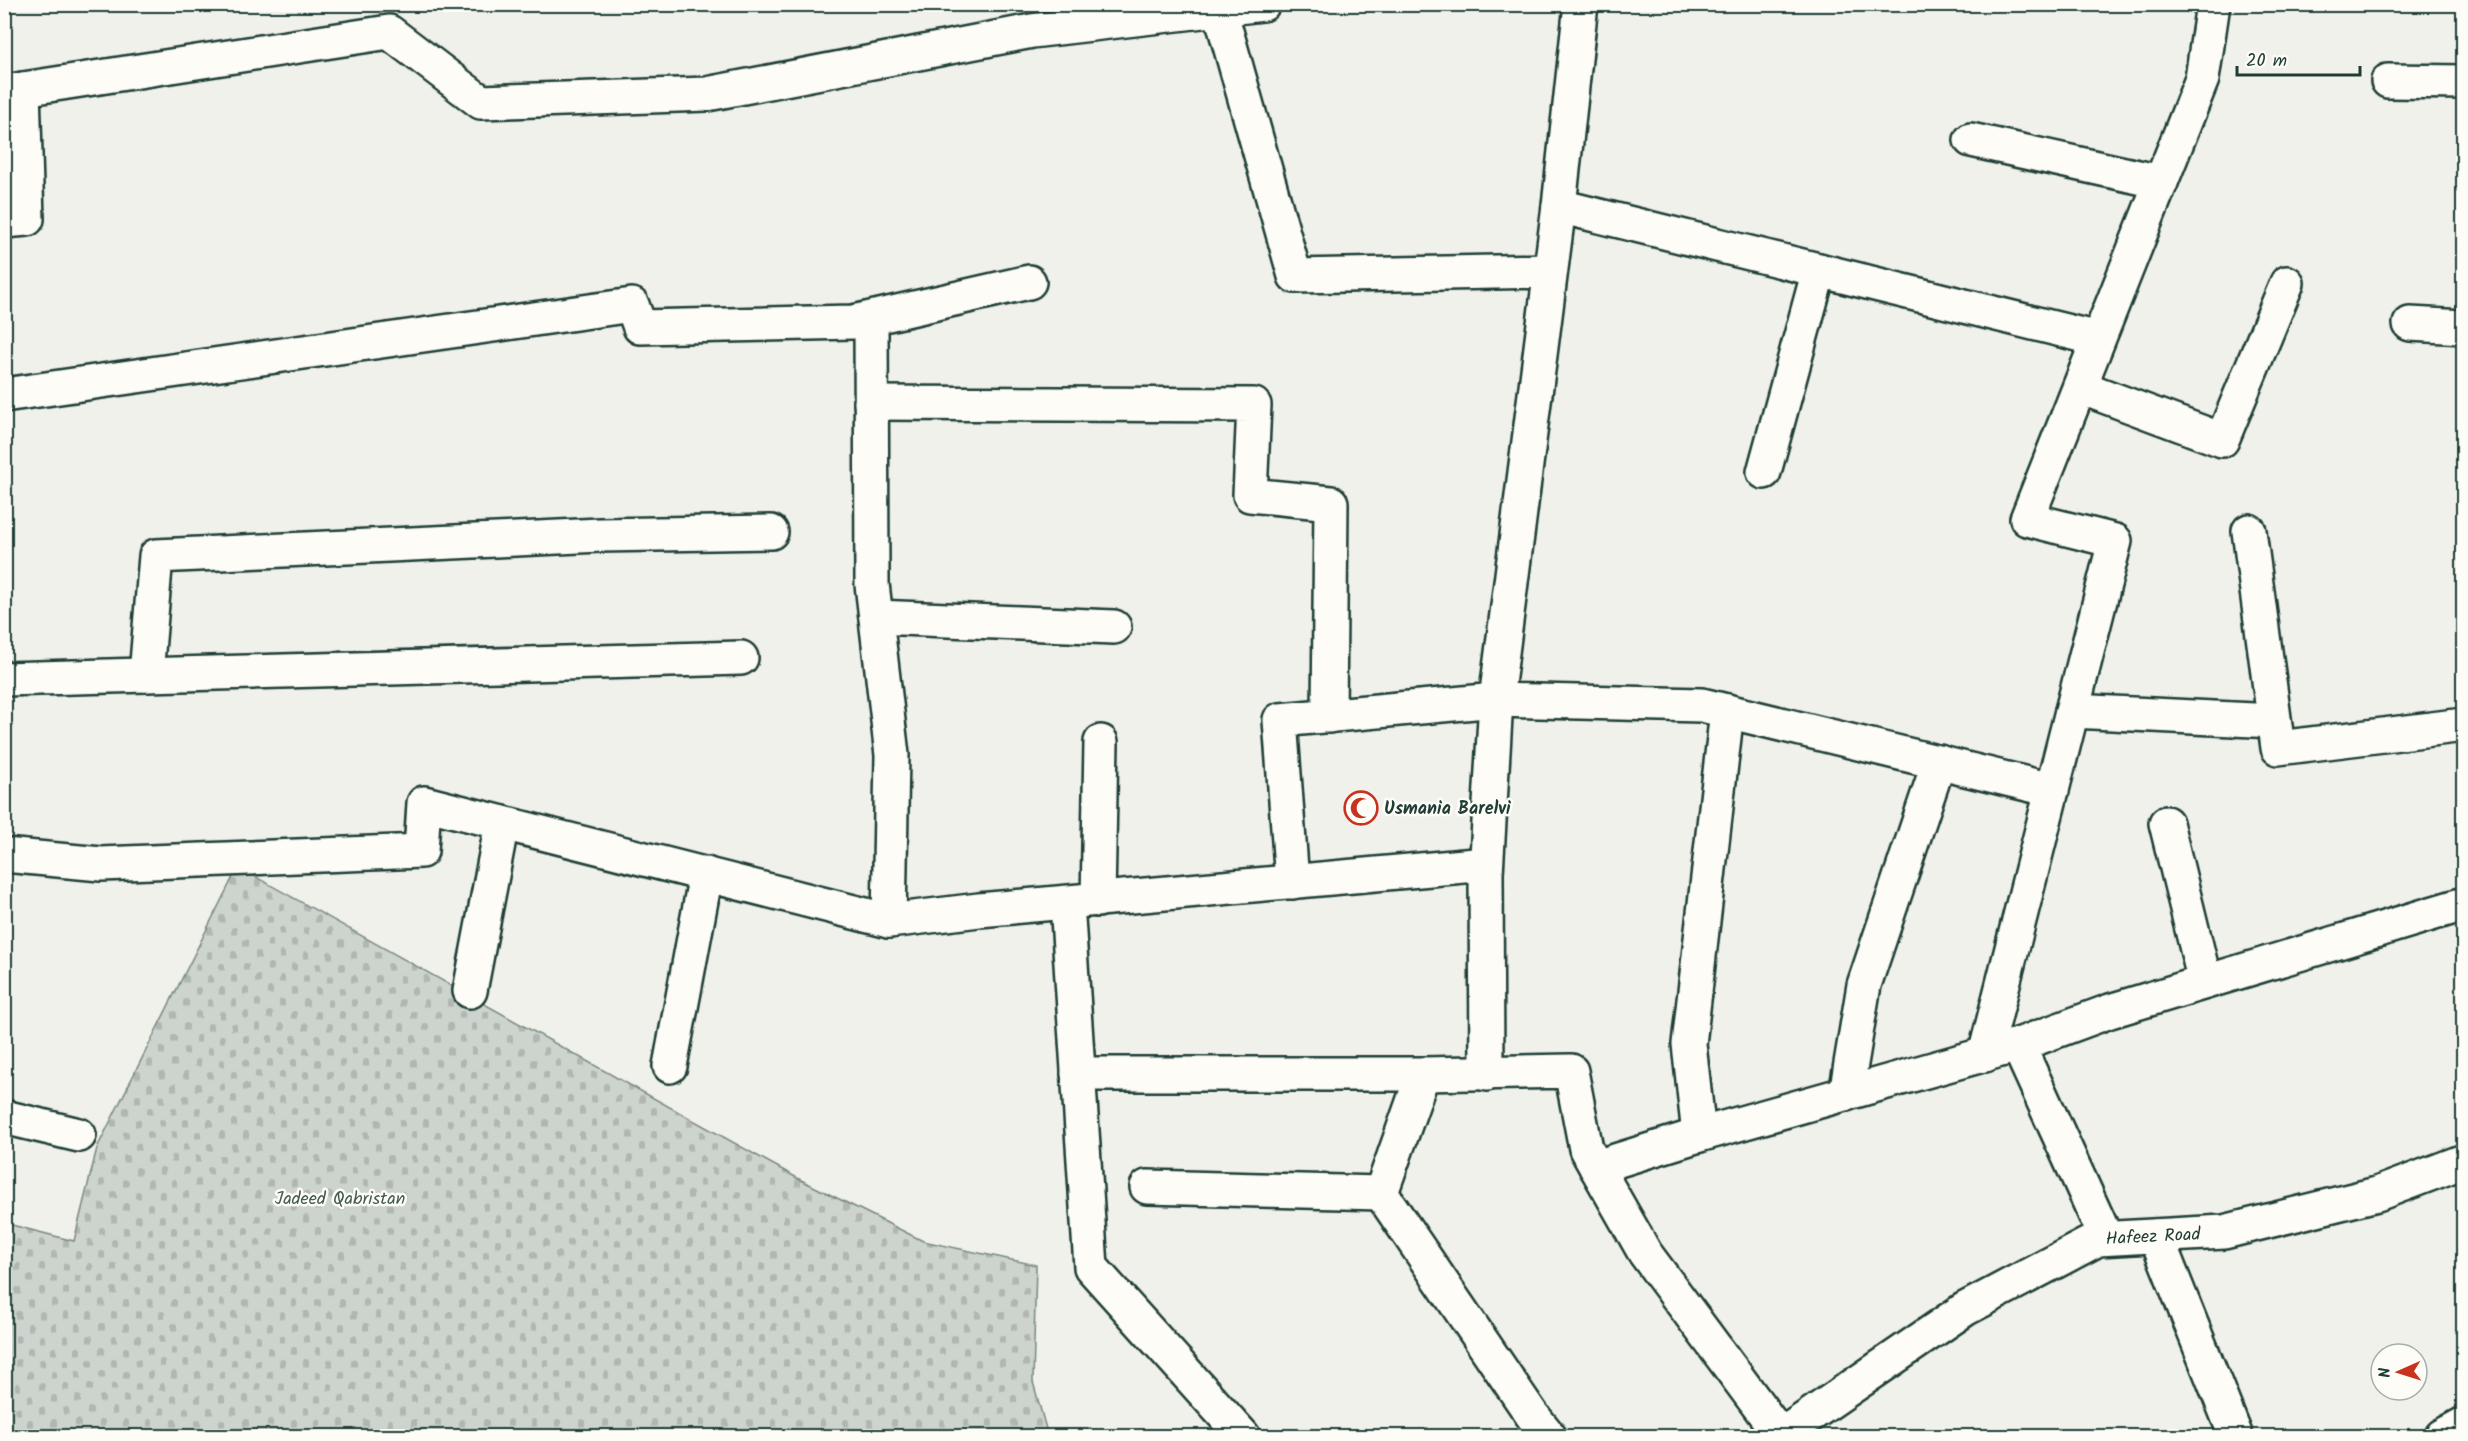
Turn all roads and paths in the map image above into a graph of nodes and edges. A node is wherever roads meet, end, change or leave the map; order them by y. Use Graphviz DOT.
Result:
graph roads {
  1 [pos="1263,4"];
  2 [pos="1581,4"];
  3 [pos="2213,4"];
  4 [pos="1220,10"];
  5 [pos="2388,81"];
  6 [pos="2463,82"];
  7 [pos="14,91"];
  8 [pos="1971,140"];
  9 [pos="2161,182"];
  10 [pos="1558,206"];
  11 [pos="4,221"];
  12 [pos="1819,270"];
  13 [pos="1550,272"];
  14 [pos="1029,282"];
  15 [pos="2287,283"];
  16 [pos="871,320"];
  17 [pos="2410,324"];
  18 [pos="2463,327"];
  19 [pos="2098,339"];
  20 [pos="2080,387"];
  21 [pos="4,395"];
  22 [pos="871,403"];
  23 [pos="1764,472"];
  24 [pos="2249,531"];
  25 [pos="771,532"];
  26 [pos="876,617"];
  27 [pos="1114,627"];
  28 [pos="741,658"];
  29 [pos="146,675"];
  30 [pos="4,679"];
  31 [pos="1496,700"];
  32 [pos="1727,711"];
  33 [pos="2072,711"];
  34 [pos="1329,716"];
  35 [pos="2274,721"];
  36 [pos="2463,725"];
  37 [pos="1101,742"];
  38 [pos="1939,762"];
  39 [pos="2052,790"];
  40 [pos="502,823"];
  41 [pos="2166,823"];
  42 [pos="4,855"];
  43 [pos="1486,864"];
  44 [pos="706,874"];
  45 [pos="1292,882"];
  46 [pos="1083,901"];
  47 [pos="2463,904"];
  48 [pos="889,921"];
  49 [pos="2205,982"];
  50 [pos="470,991"];
  51 [pos="2018,1045"];
  52 [pos="1985,1055"];
  53 [pos="670,1066"];
  54 [pos="1078,1074"];
  55 [pos="1423,1074"];
  56 [pos="1487,1074"];
  57 [pos="1846,1094"];
  58 [pos="4,1117"];
  59 [pos="79,1135"];
  60 [pos="1699,1135"];
  61 [pos="2463,1161"];
  62 [pos="1596,1167"];
  63 [pos="1147,1187"];
  64 [pos="1381,1193"];
  65 [pos="2156,1236"];
  66 [pos="2106,1238"];
  67 [pos="2463,1424"];
  68 [pos="1780,1436"];
  69 [pos="2234,1436"];
  70 [pos="1243,1437"];
  71 [pos="1550,1437"];
  72 [pos="2442,1437"];
  1 -- 4 [label="street"];
  2 -- 10 [label="street"];
  3 -- 9 [label="street"];
  4 -- 7 [label="street"];
  4 -- 13 [label="street"];
  5 -- 6 [label="street"];
  7 -- 11 [label="street"];
  8 -- 9 [label="street"];
  9 -- 19 [label="street"];
  10 -- 12 [label="street"];
  10 -- 13 [label="street"];
  12 -- 19 [label="street"];
  12 -- 23 [label="street"];
  13 -- 31 [label="street"];
  14 -- 16 [label="street"];
  15 -- 20 [label="street"];
  16 -- 21 [label="street"];
  16 -- 22 [label="street"];
  17 -- 18 [label="street"];
  19 -- 20 [label="street"];
  20 -- 33 [label="street"];
  22 -- 26 [label="street"];
  22 -- 34 [label="street"];
  24 -- 35 [label="street"];
  25 -- 29 [label="street"];
  26 -- 27 [label="street"];
  26 -- 48 [label="street"];
  28 -- 29 [label="street"];
  29 -- 30 [label="street"];
  31 -- 32 [label="street"];
  31 -- 34 [label="street"];
  31 -- 43 [label="street"];
  32 -- 38 [label="street"];
  32 -- 60 [label="street"];
  33 -- 35 [label="street"];
  33 -- 39 [label="street"];
  34 -- 45 [label="street"];
  35 -- 36 [label="street"];
  37 -- 46 [label="street"];
  38 -- 39 [label="street"];
  38 -- 57 [label="street"];
  39 -- 52 [label="street"];
  40 -- 42 [label="street"];
  40 -- 44 [label="street"];
  40 -- 50 [label="street"];
  41 -- 49 [label="street"];
  43 -- 45 [label="street"];
  43 -- 56 [label="street"];
  44 -- 48 [label="street"];
  44 -- 53 [label="street"];
  45 -- 46 [label="street"];
  46 -- 48 [label="street"];
  46 -- 54 [label="street"];
  47 -- 49 [label="street"];
  49 -- 51 [label="street"];
  51 -- 52 [label="street"];
  51 -- 66 [label="street"];
  52 -- 57 [label="street"];
  54 -- 55 [label="street"];
  54 -- 70 [label="street"];
  55 -- 56 [label="street"];
  55 -- 64 [label="street"];
  56 -- 62 [label="street"];
  57 -- 60 [label="street"];
  58 -- 59 [label="street"];
  60 -- 62 [label="street"];
  61 -- 65 [label="street, Hafeez Road"];
  62 -- 68 [label="street"];
  63 -- 64 [label="street"];
  64 -- 71 [label="street"];
  65 -- 66 [label="street, Hafeez Road"];
  65 -- 69 [label="street"];
  66 -- 68 [label="street, Hafeez Road"];
  67 -- 72 [label="street"];
}
